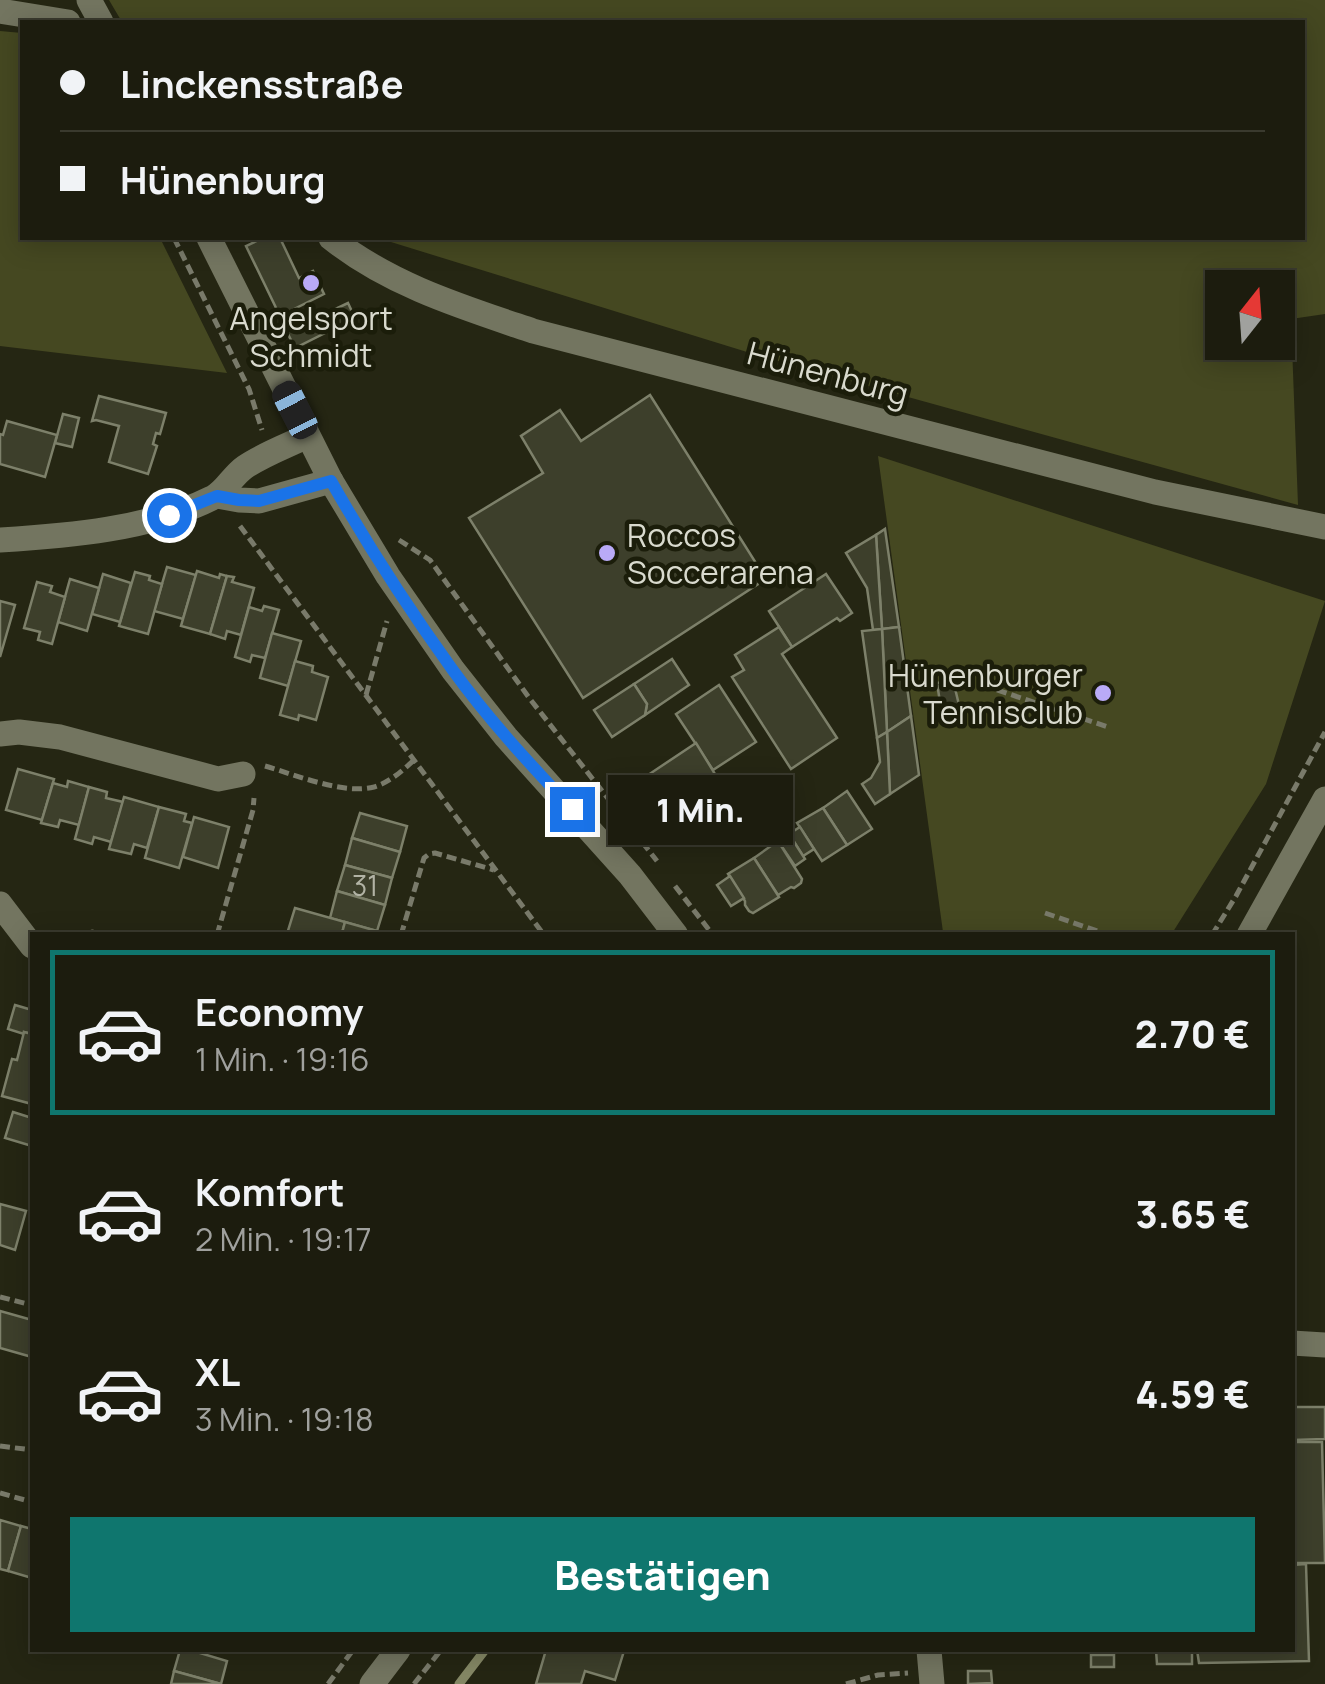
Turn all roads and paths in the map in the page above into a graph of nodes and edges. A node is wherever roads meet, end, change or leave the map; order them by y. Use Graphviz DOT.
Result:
graph roads {
  1 [pos="0,12"];
  2 [pos="54,20"];
  3 [pos="175,240"];
  4 [pos="211,240"];
  5 [pos="334,240"];
  6 [pos="308,436"];
  7 [pos="272,454"];
  8 [pos="331,481"];
  9 [pos="217,496"];
  10 [pos="1325,526"];
  11 [pos="393,533"];
  12 [pos="0,540"];
  13 [pos="390,613"];
  14 [pos="998,690"];
  15 [pos="366,696"];
  16 [pos="1108,727"];
  17 [pos="1325,732"];
  18 [pos="0,734"];
  19 [pos="414,760"];
  20 [pos="243,774"];
  21 [pos="1325,799"];
  22 [pos="664,870"];
  23 [pos="497,871"];
  24 [pos="675,885"];
  25 [pos="0,904"];
  26 [pos="1045,913"];
  27 [pos="218,932"];
  28 [pos="402,932"];
  29 [pos="542,932"];
  30 [pos="674,932"];
  31 [pos="711,932"];
  32 [pos="1100,932"];
  33 [pos="1214,932"];
  34 [pos="1251,932"];
  35 [pos="30,943"];
  36 [pos="0,1296"];
  37 [pos="30,1305"];
  38 [pos="1295,1344"];
  39 [pos="1325,1345"];
  40 [pos="0,1446"];
  41 [pos="30,1450"];
  42 [pos="0,1493"];
  43 [pos="30,1501"];
  44 [pos="351,1652"];
  45 [pos="396,1652"];
  46 [pos="439,1652"];
  47 [pos="931,1669"];
  48 [pos="328,1684"];
  49 [pos="372,1684"];
  50 [pos="414,1684"];
  51 [pos="846,1684"];
  1 -- 2 [label="street"];
  3 -- 7 [label="path"];
  4 -- 6 [label="street"];
  5 -- 10 [label="street, Hünenburg"];
  6 -- 7 [label="street"];
  6 -- 8 [label="street"];
  7 -- 9 [label="street"];
  8 -- 9 [label="street"];
  8 -- 30 [label="street"];
  9 -- 12 [label="street"];
  9 -- 15 [label="path"];
  11 -- 22 [label="path"];
  13 -- 15 [label="path"];
  14 -- 16 [label="path"];
  15 -- 19 [label="path"];
  17 -- 33 [label="path"];
  18 -- 20 [label="street"];
  19 -- 20 [label="path"];
  19 -- 23 [label="path"];
  20 -- 27 [label="path"];
  21 -- 34 [label="street"];
  23 -- 28 [label="path"];
  23 -- 29 [label="path"];
  24 -- 31 [label="path"];
  25 -- 35 [label="street"];
  26 -- 32 [label="path"];
  36 -- 37 [label="path"];
  38 -- 39 [label="street"];
  40 -- 41 [label="path"];
  42 -- 43 [label="path"];
  44 -- 48 [label="path"];
  45 -- 49 [label="street"];
  46 -- 50 [label="path"];
  47 -- 51 [label="path"];
}
